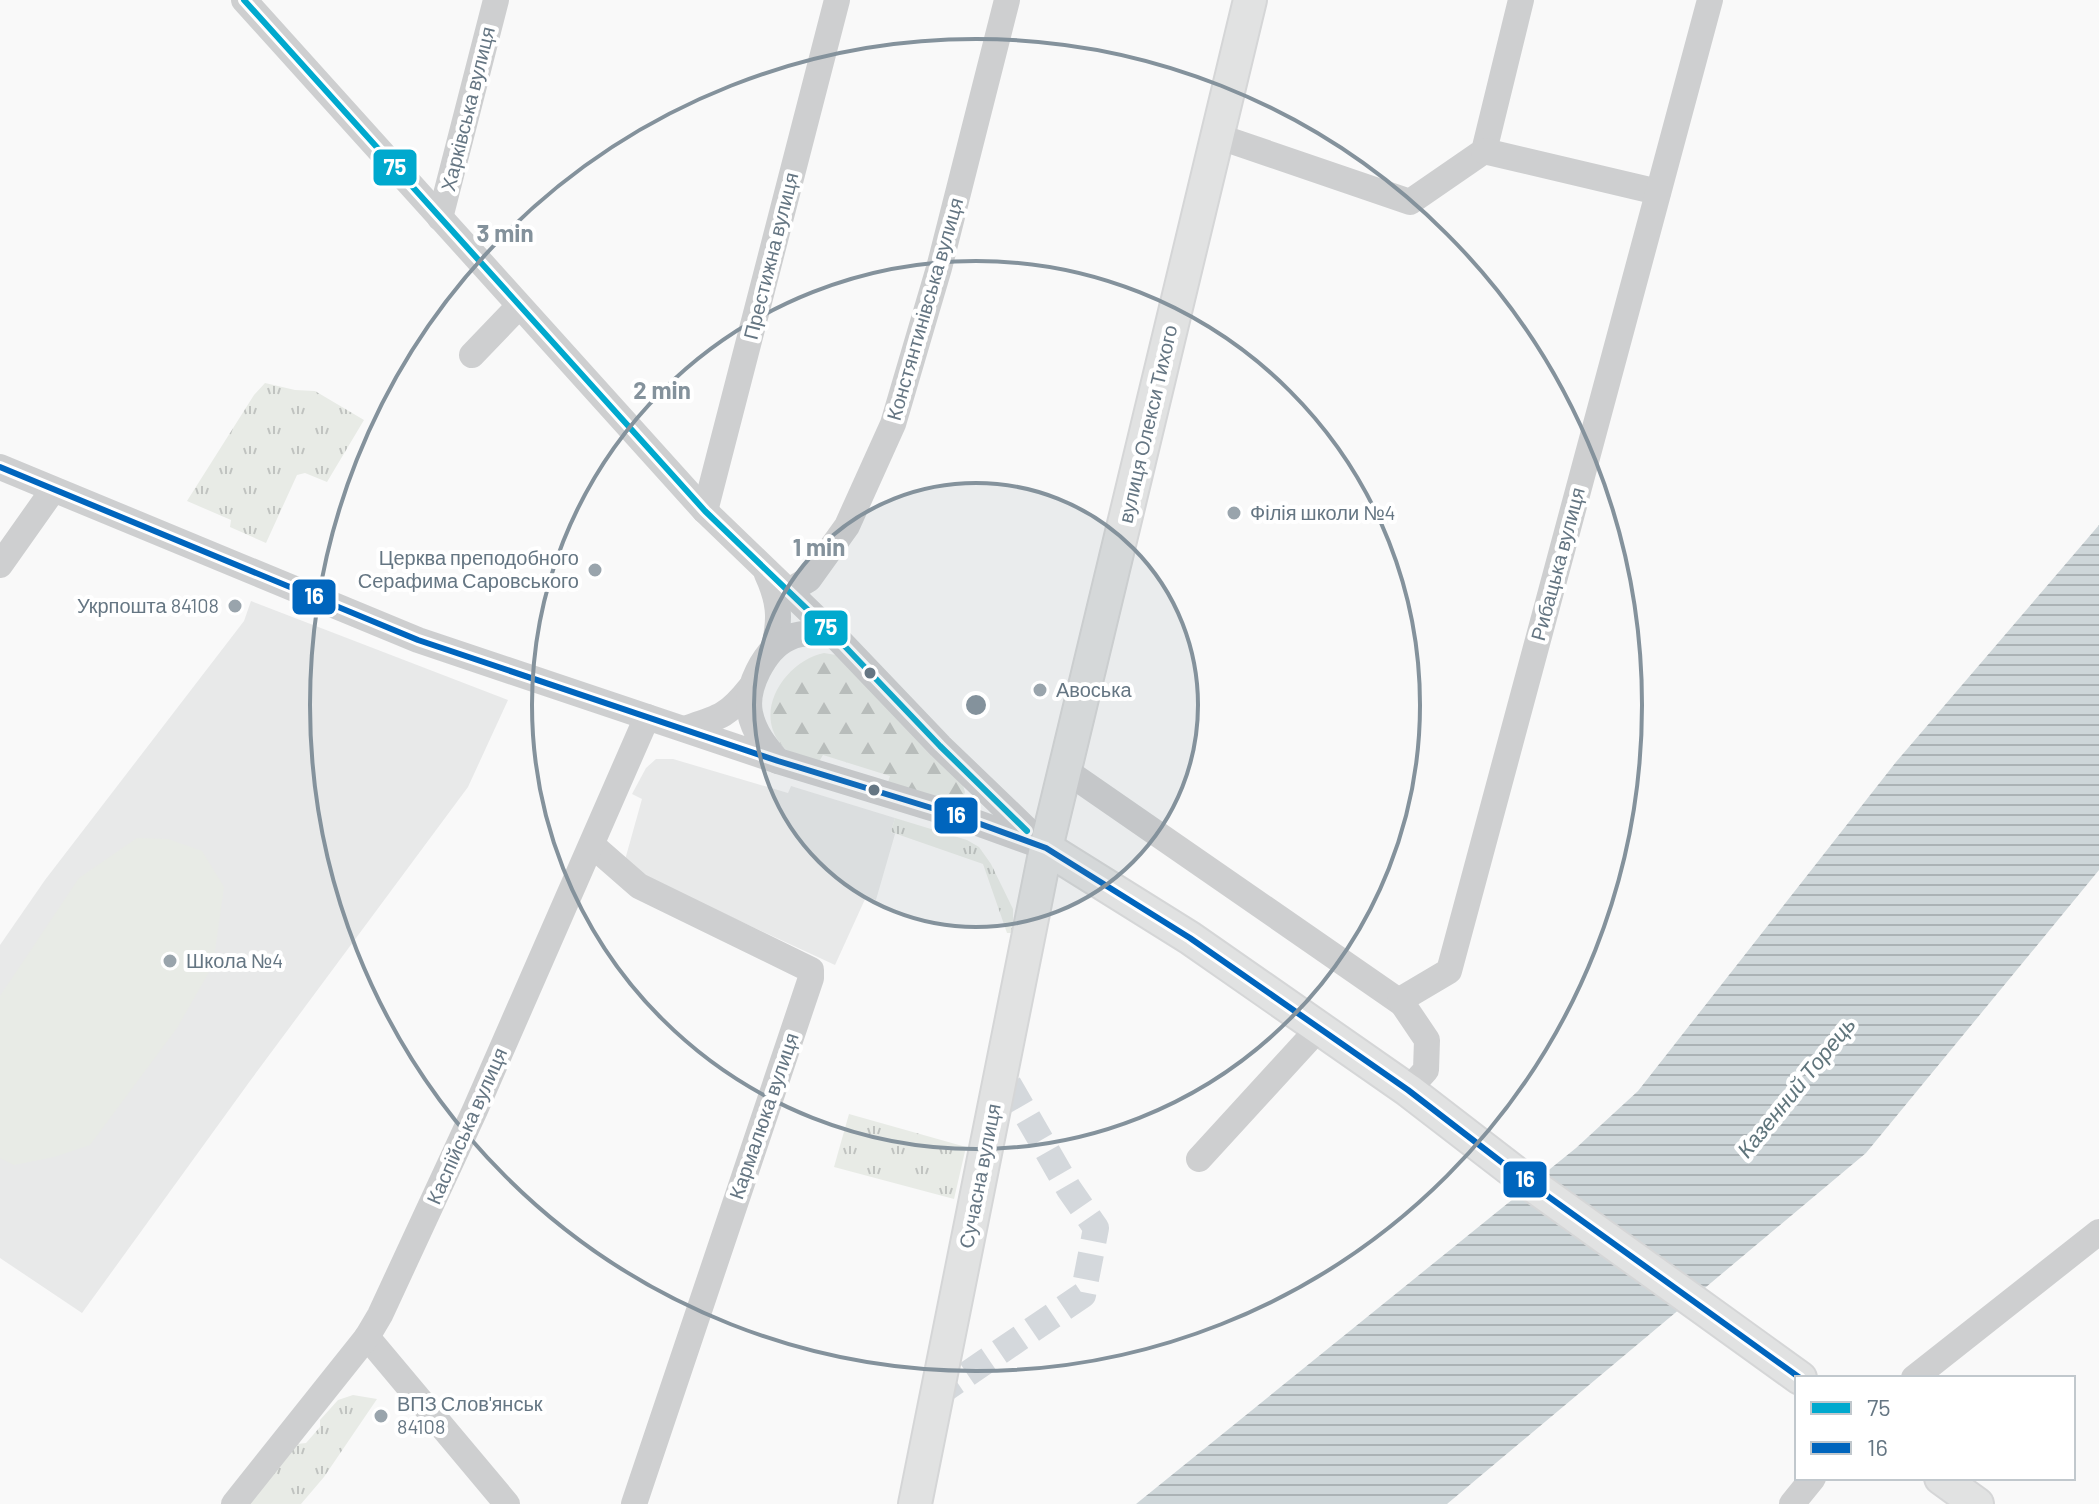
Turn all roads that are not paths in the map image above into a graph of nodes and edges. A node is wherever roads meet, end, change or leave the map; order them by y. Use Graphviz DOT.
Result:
graph roads {
  1 [pos="244,0"];
  2 [pos="496,0"];
  3 [pos="837,0"];
  4 [pos="1007,0"];
  5 [pos="1250,0"];
  6 [pos="1521,0"];
  7 [pos="1710,0"];
  8 [pos="1217,136"];
  9 [pos="1484,151"];
  10 [pos="1658,192"];
  11 [pos="440,218"];
  12 [pos="519,306"];
  13 [pos="472,355"];
  14 [pos="0,467"];
  15 [pos="53,490"];
  16 [pos="705,511"];
  17 [pos="0,565"];
  18 [pos="766,571"];
  19 [pos="789,591"];
  20 [pos="835,636"];
  21 [pos="774,646"];
  22 [pos="750,688"];
  23 [pos="647,717"];
  24 [pos="684,729"];
  25 [pos="778,761"];
  26 [pos="1065,770"];
  27 [pos="592,845"];
  28 [pos="1046,848"];
  29 [pos="1403,1004"];
  30 [pos="1319,1028"];
  31 [pos="1408,1090"];
  32 [pos="1199,1159"];
  33 [pos="2099,1232"];
  34 [pos="367,1337"];
  35 [pos="1797,1376"];
  36 [pos="1917,1376"];
  37 [pos="1811,1480"];
  38 [pos="1944,1480"];
  39 [pos="234,1504"];
  40 [pos="507,1504"];
  41 [pos="634,1504"];
  42 [pos="915,1504"];
  43 [pos="1792,1504"];
  44 [pos="1977,1504"];
  1 -- 11 [label="street"];
  2 -- 11 [label="street, Харківська вулиця"];
  3 -- 16 [label="street, Престижна вулиця"];
  4 -- 19 [label="street, Констянтинівська вулиця"];
  5 -- 8 [label="main road, вулиця Олекси Тихого"];
  6 -- 9 [label="street"];
  7 -- 10 [label="street, Рибацька вулиця"];
  8 -- 9 [label="street"];
  8 -- 26 [label="main road, вулиця Олекси Тихого"];
  9 -- 10 [label="street"];
  10 -- 29 [label="street, Рибацька вулиця"];
  11 -- 12 [label="street"];
  12 -- 13 [label="street"];
  12 -- 16 [label="street"];
  14 -- 15 [label="street"];
  15 -- 17 [label="street"];
  15 -- 23 [label="street"];
  16 -- 18 [label="street"];
  18 -- 19 [label="street"];
  18 -- 21 [label="street"];
  19 -- 20 [label="street"];
  20 -- 21 [label="street"];
  20 -- 28 [label="street"];
  21 -- 22 [label="street"];
  22 -- 24 [label="street"];
  22 -- 25 [label="street"];
  23 -- 24 [label="street"];
  23 -- 27 [label="street, Каспійська вулиця"];
  24 -- 25 [label="street"];
  25 -- 28 [label="street"];
  26 -- 28 [label="main road, вулиця Олекси Тихого"];
  26 -- 29 [label="street"];
  27 -- 34 [label="street, Каспійська вулиця"];
  27 -- 41 [label="street, Кармалюка вулиця"];
  28 -- 30 [label="main road"];
  28 -- 42 [label="main road, Сучасна вулиця"];
  29 -- 31 [label="street"];
  30 -- 31 [label="main road"];
  30 -- 32 [label="street"];
  31 -- 35 [label="main road"];
  33 -- 36 [label="street"];
  34 -- 39 [label="street, Каспійська вулиця"];
  34 -- 40 [label="street"];
  37 -- 43 [label="street"];
  38 -- 44 [label="main road"];
}
